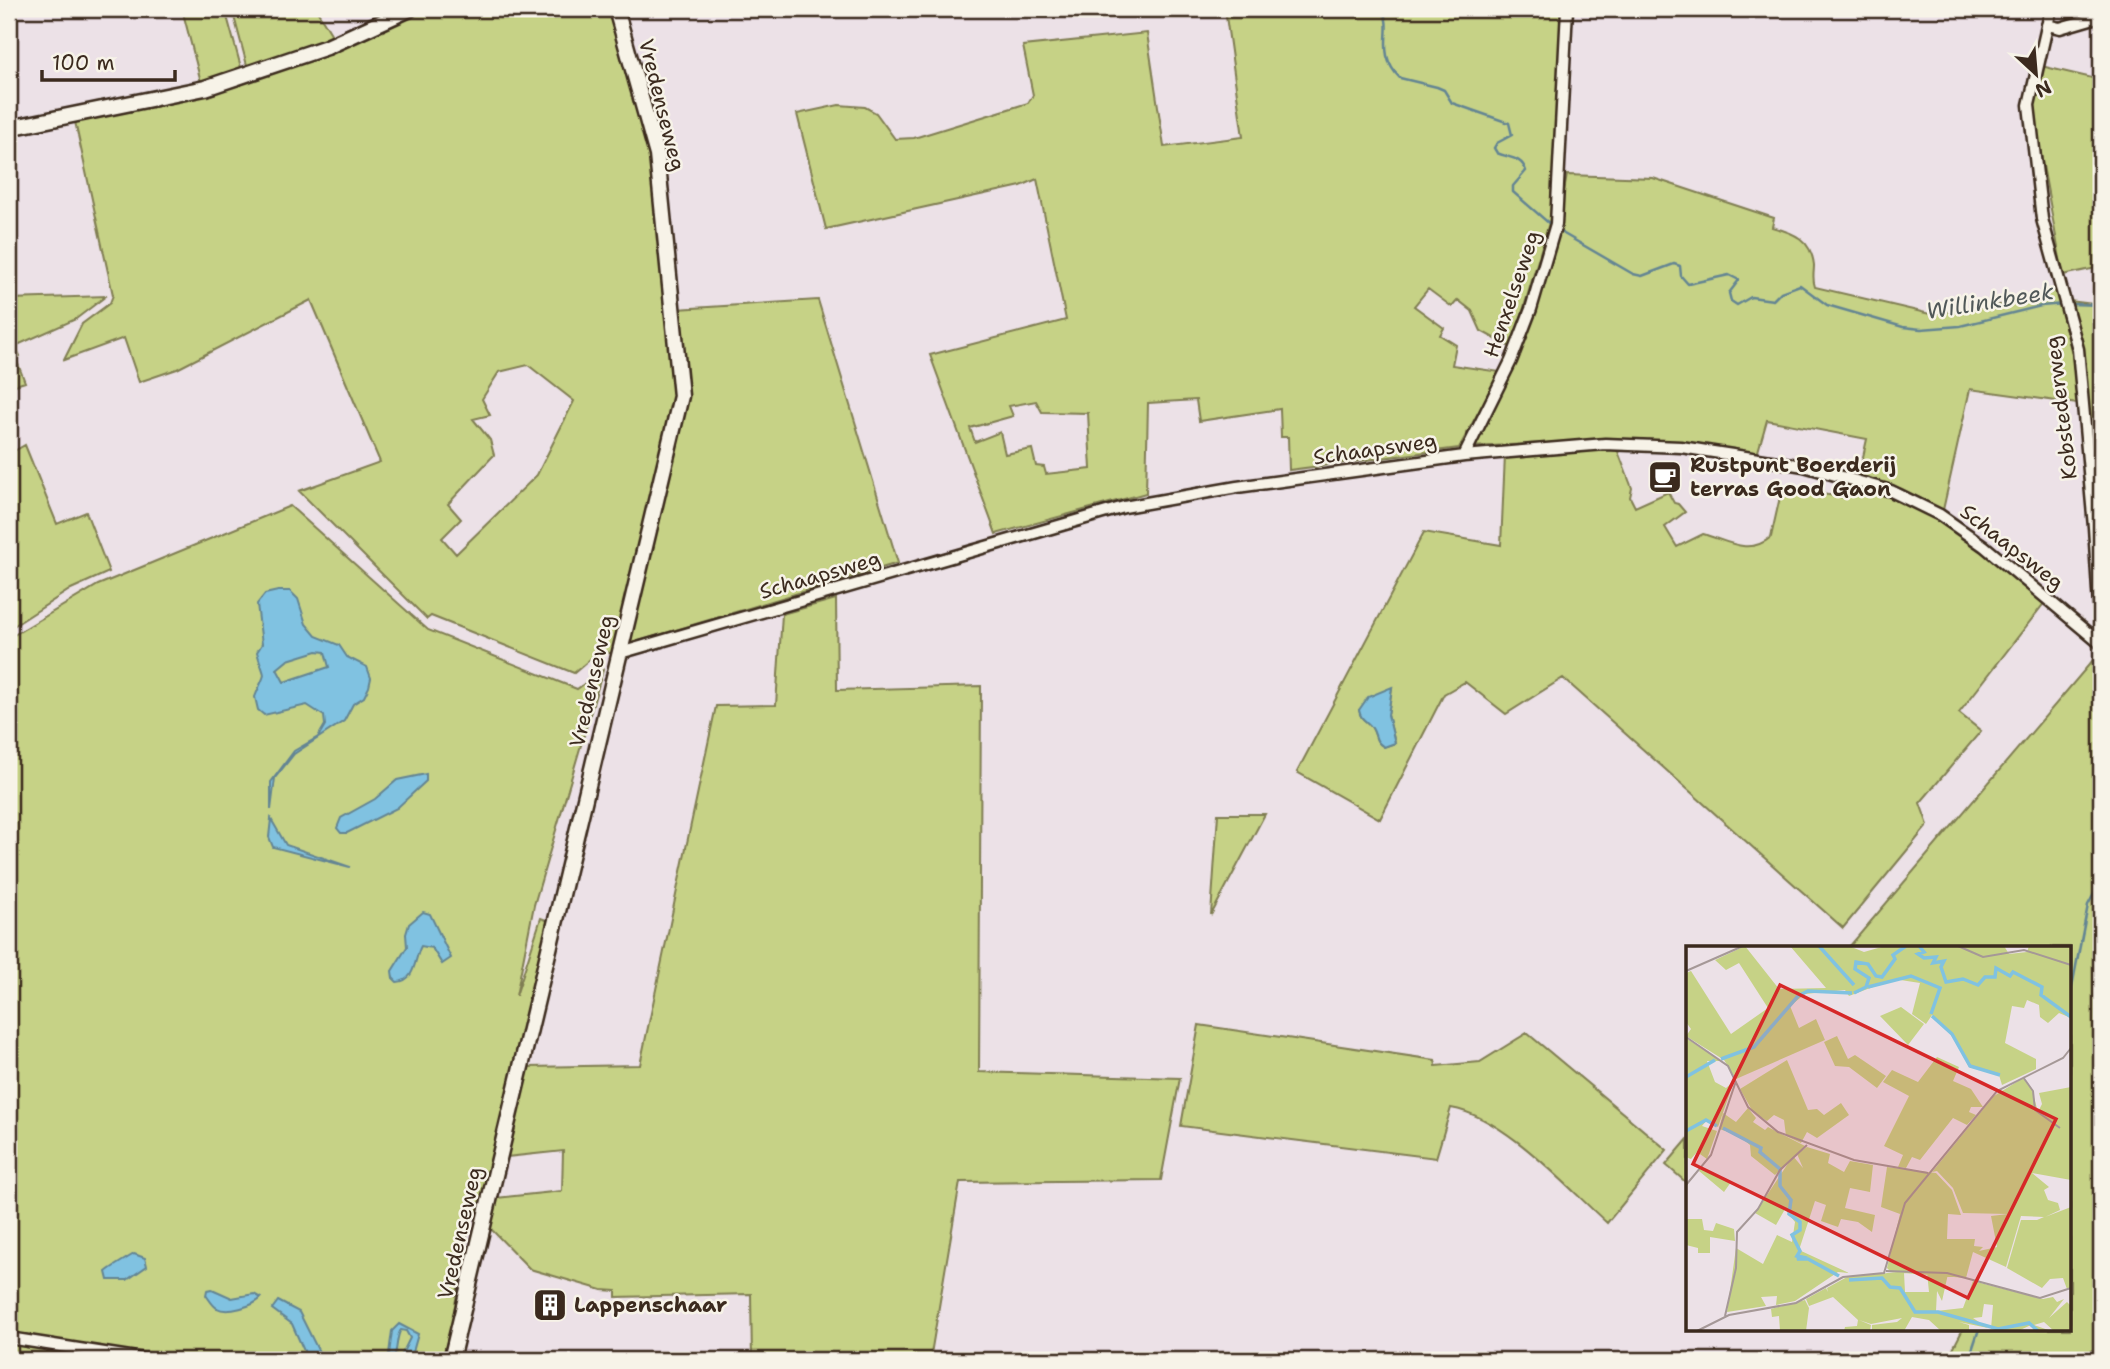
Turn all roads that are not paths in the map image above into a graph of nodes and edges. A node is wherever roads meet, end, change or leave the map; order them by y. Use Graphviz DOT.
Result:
graph roads {
  1 [pos="410,9"];
  2 [pos="616,9"];
  3 [pos="1567,9"];
  4 [pos="2050,9"];
  5 [pos="2101,16"];
  6 [pos="2047,25"];
  7 [pos="9,128"];
  8 [pos="1464,456"];
  9 [pos="2100,643"];
  10 [pos="620,653"];
  11 [pos="9,1338"];
  12 [pos="149,1360"];
  13 [pos="451,1360"];
  1 -- 7 [label="main road"];
  2 -- 10 [label="main road, Vredenseweg"];
  3 -- 8 [label="street, Henxelseweg"];
  4 -- 6 [label="street, Kobstederweg"];
  5 -- 6 [label="street"];
  6 -- 9 [label="street, Kobstederweg"];
  8 -- 9 [label="street, Schaapsweg"];
  8 -- 10 [label="street, Schaapsweg"];
  10 -- 13 [label="main road, Vredenseweg"];
  11 -- 12 [label="street"];
}
